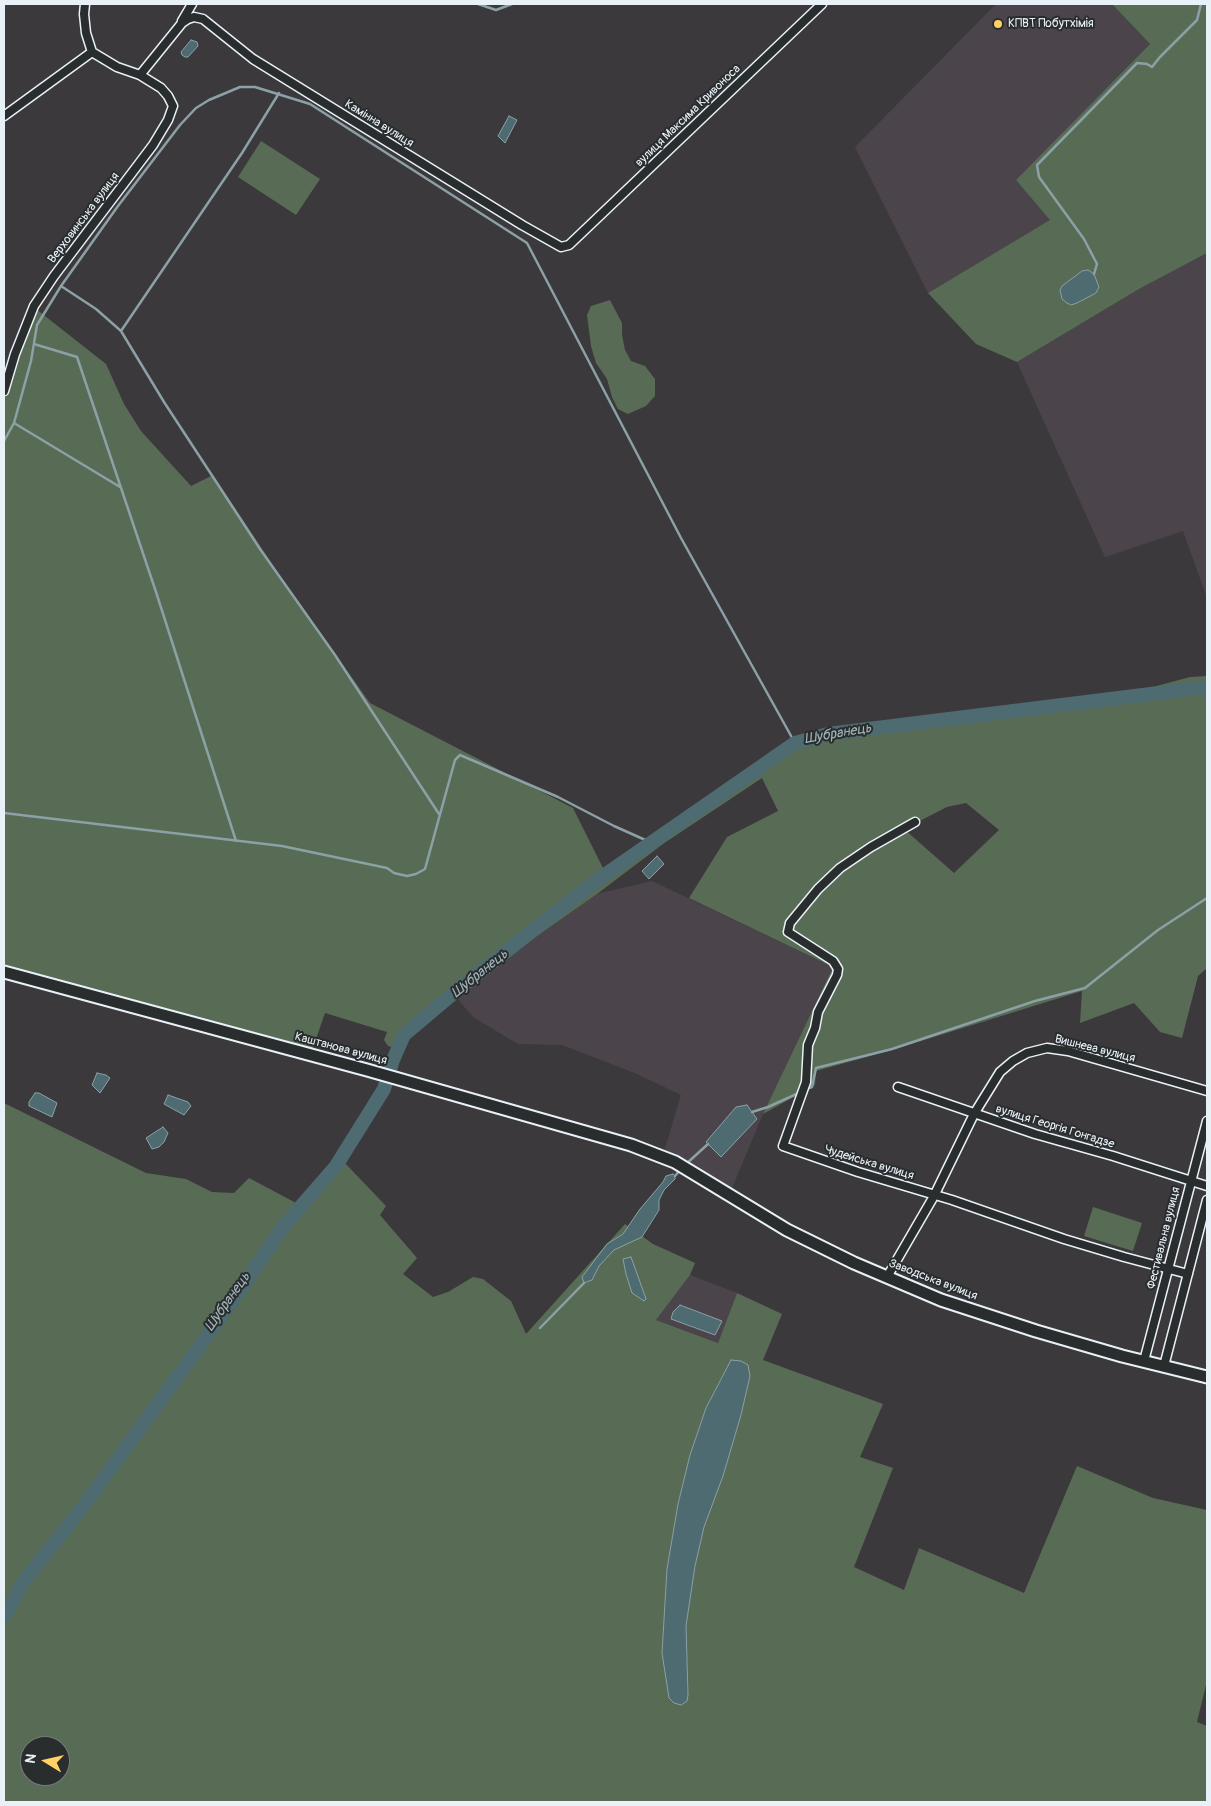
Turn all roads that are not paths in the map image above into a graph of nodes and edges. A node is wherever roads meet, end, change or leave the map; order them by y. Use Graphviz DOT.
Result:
graph roads {
  1 [pos="85,4"];
  2 [pos="192,4"];
  3 [pos="822,4"];
  4 [pos="182,23"];
  5 [pos="92,52"];
  6 [pos="140,75"];
  7 [pos="4,116"];
  8 [pos="569,246"];
  9 [pos="4,391"];
  10 [pos="914,822"];
  11 [pos="4,972"];
  12 [pos="898,1087"];
  13 [pos="1207,1091"];
  14 [pos="974,1114"];
  15 [pos="1207,1121"];
  16 [pos="672,1160"];
  17 [pos="1190,1181"];
  18 [pos="1207,1186"];
  19 [pos="934,1196"];
  20 [pos="1207,1200"];
  21 [pos="1168,1269"];
  22 [pos="1188,1274"];
  23 [pos="887,1277"];
  24 [pos="1144,1361"];
  25 [pos="1164,1366"];
  26 [pos="1207,1377"];
  1 -- 5 [label="street"];
  2 -- 4 [label="street"];
  3 -- 8 [label="street, вулиця Максима Кривоноса"];
  4 -- 6 [label="street"];
  4 -- 8 [label="street, Камінна вулиця"];
  5 -- 6 [label="street, Верховинська вулиця"];
  5 -- 7 [label="street"];
  6 -- 9 [label="street, Верховинська вулиця"];
  10 -- 19 [label="street, Чудейська вулиця"];
  11 -- 16 [label="main road, Каштанова вулиця"];
  12 -- 14 [label="street, вулиця Георгія Гонгадзе"];
  13 -- 14 [label="street, Вишнева вулиця"];
  14 -- 17 [label="street, вулиця Георгія Гонгадзе"];
  14 -- 19 [label="street, Вишнева вулиця"];
  15 -- 17 [label="street, Фестивальна вулиця"];
  16 -- 23 [label="main road, Заводська вулиця"];
  17 -- 18 [label="street, вулиця Георгія Гонгадзе"];
  17 -- 21 [label="street, Фестивальна вулиця"];
  19 -- 21 [label="street, Чудейська вулиця"];
  19 -- 23 [label="street, Вишнева вулиця"];
  20 -- 22 [label="street"];
  21 -- 22 [label="street, Чудейська вулиця"];
  21 -- 24 [label="street, Фестивальна вулиця"];
  22 -- 25 [label="street"];
  23 -- 24 [label="main road, Заводська вулиця"];
  24 -- 25 [label="main road, Заводська вулиця"];
  25 -- 26 [label="main road, Заводська вулиця"];
}
